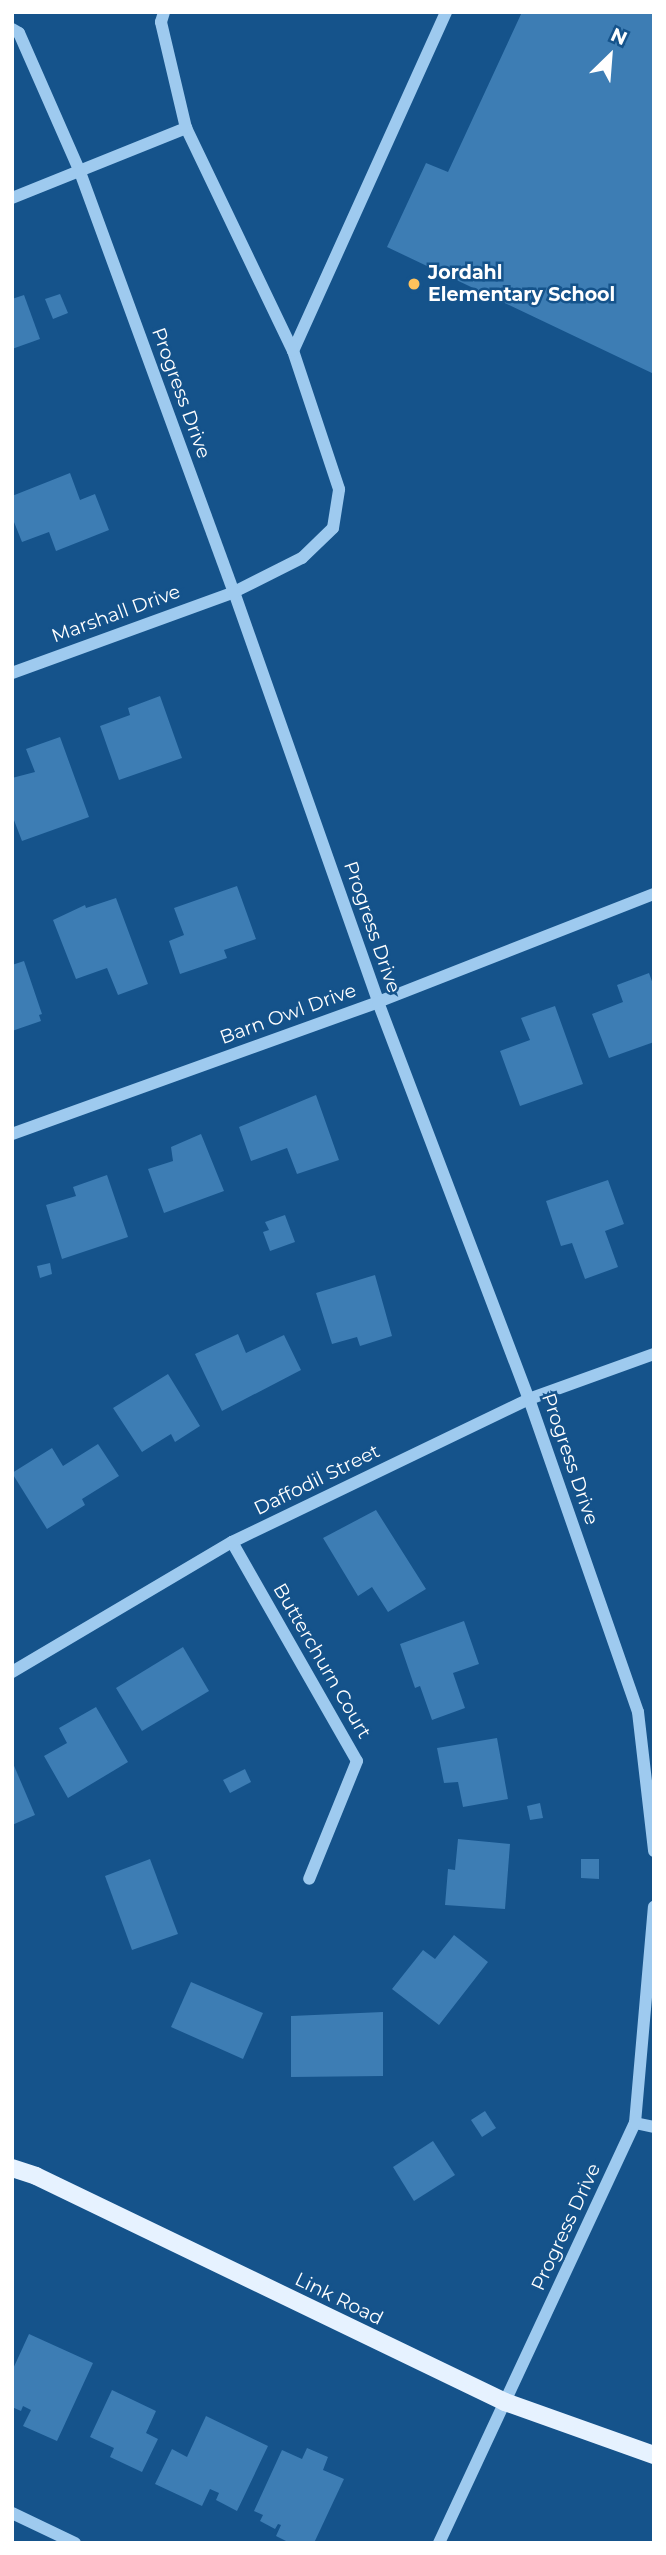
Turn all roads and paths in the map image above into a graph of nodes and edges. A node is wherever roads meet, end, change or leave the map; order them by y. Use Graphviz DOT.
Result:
graph roads {
  1 [pos="164,12"];
  2 [pos="446,12"];
  3 [pos="12,29"];
  4 [pos="186,128"];
  5 [pos="80,172"];
  6 [pos="12,198"];
  7 [pos="293,351"];
  8 [pos="234,592"];
  9 [pos="12,673"];
  10 [pos="654,894"];
  11 [pos="378,1002"];
  12 [pos="12,1134"];
  13 [pos="654,1354"];
  14 [pos="529,1399"];
  15 [pos="232,1542"];
  16 [pos="12,1672"];
  17 [pos="654,1851"];
  18 [pos="309,1879"];
  19 [pos="654,1907"];
  20 [pos="635,2123"];
  21 [pos="654,2127"];
  22 [pos="12,2168"];
  23 [pos="505,2402"];
  24 [pos="654,2455"];
  25 [pos="12,2513"];
  26 [pos="75,2543"];
  27 [pos="439,2543"];
  1 -- 4 [label="street, Marshall Drive"];
  2 -- 7 [label="street"];
  3 -- 5 [label="street, Progress Drive"];
  4 -- 5 [label="street"];
  4 -- 7 [label="street, Marshall Drive"];
  5 -- 6 [label="street"];
  5 -- 8 [label="street, Progress Drive"];
  7 -- 8 [label="street, Marshall Drive"];
  8 -- 9 [label="street, Marshall Drive"];
  8 -- 11 [label="street, Progress Drive"];
  10 -- 11 [label="street, Barn Owl Drive"];
  11 -- 12 [label="street, Barn Owl Drive"];
  11 -- 14 [label="street, Progress Drive"];
  13 -- 14 [label="street, Daffodil Street"];
  14 -- 15 [label="street, Daffodil Street"];
  14 -- 17 [label="street, Progress Drive"];
  15 -- 16 [label="street, Daffodil Street"];
  15 -- 18 [label="street, Butterchurn Court"];
  19 -- 20 [label="street, Progress Drive"];
  20 -- 21 [label="street"];
  20 -- 23 [label="street, Progress Drive"];
  22 -- 23 [label="main road, Link Road"];
  23 -- 24 [label="main road, Link Road"];
  23 -- 27 [label="street, Progress Drive"];
  25 -- 26 [label="street"];
}
